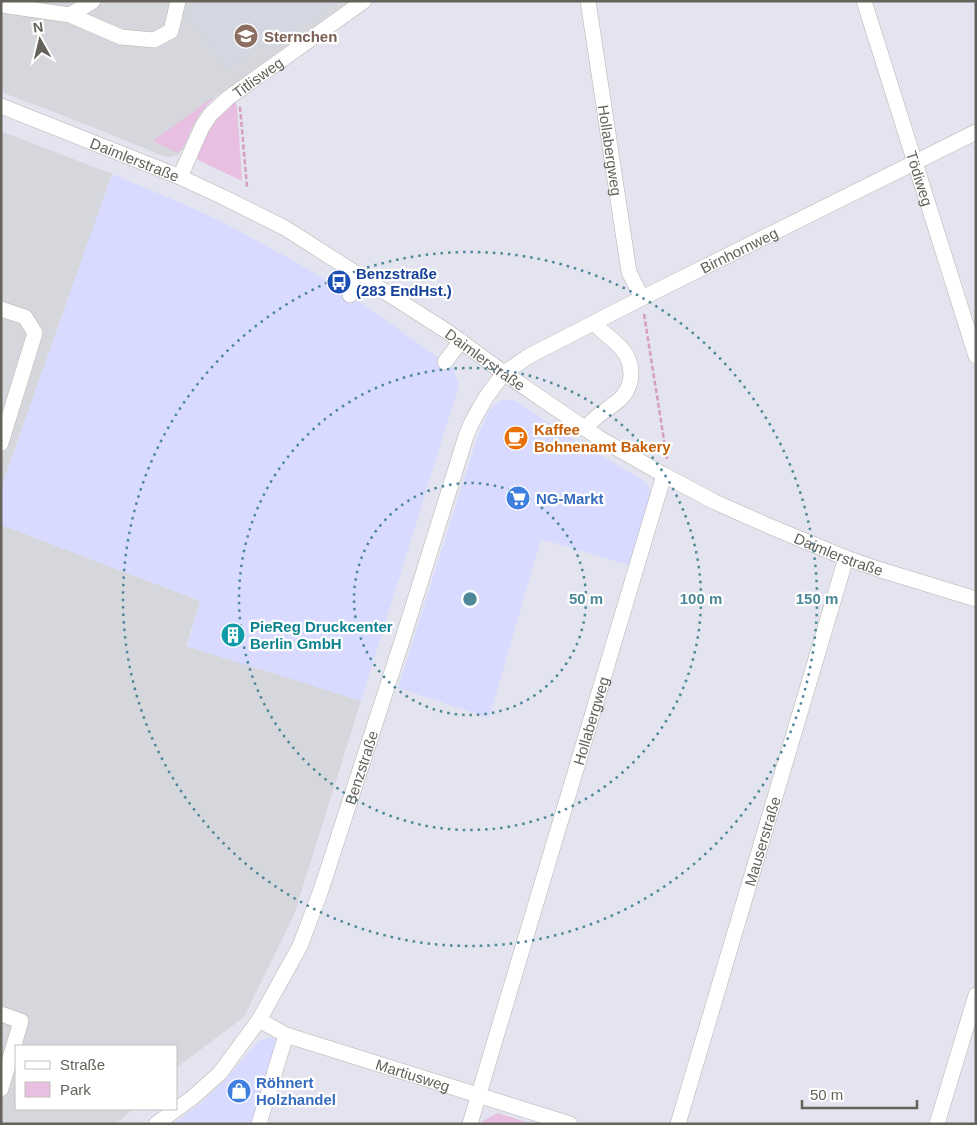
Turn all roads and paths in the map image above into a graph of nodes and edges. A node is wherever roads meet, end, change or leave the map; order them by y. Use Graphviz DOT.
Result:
graph roads {
  1 [pos="93,1"];
  2 [pos="178,1"];
  3 [pos="364,1"];
  4 [pos="588,1"];
  5 [pos="864,1"];
  6 [pos="1,5"];
  7 [pos="67,10"];
  8 [pos="238,91"];
  9 [pos="1,106"];
  10 [pos="976,132"];
  11 [pos="915,163"];
  12 [pos="180,177"];
  13 [pos="247,187"];
  14 [pos="361,277"];
  15 [pos="350,295"];
  16 [pos="643,305"];
  17 [pos="1,309"];
  18 [pos="594,323"];
  19 [pos="461,341"];
  20 [pos="976,356"];
  21 [pos="445,362"];
  22 [pos="504,373"];
  23 [pos="585,429"];
  24 [pos="1,443"];
  25 [pos="664,475"];
  26 [pos="846,558"];
  27 [pos="976,599"];
  28 [pos="976,995"];
  29 [pos="1,1014"];
  30 [pos="259,1020"];
  31 [pos="286,1035"];
  32 [pos="1,1089"];
  33 [pos="479,1096"];
  34 [pos="178,1108"];
  35 [pos="175,1110"];
  36 [pos="156,1124"];
  37 [pos="259,1124"];
  38 [pos="470,1124"];
  39 [pos="570,1124"];
  40 [pos="678,1124"];
  41 [pos="937,1124"];
  1 -- 7 [label="street"];
  2 -- 7 [label="street"];
  3 -- 8 [label="street, Titlisweg"];
  4 -- 16 [label="street, Hollabergweg"];
  5 -- 11 [label="street, Tödiweg"];
  6 -- 7 [label="street"];
  8 -- 12 [label="street, Titlisweg"];
  8 -- 13 [label="path"];
  9 -- 12 [label="street, Daimlerstraße"];
  10 -- 11 [label="street, Birnhornweg"];
  11 -- 16 [label="street, Birnhornweg"];
  11 -- 20 [label="street, Tödiweg"];
  12 -- 14 [label="street, Daimlerstraße"];
  14 -- 15 [label="street"];
  14 -- 19 [label="street, Daimlerstraße"];
  16 -- 18 [label="street, Birnhornweg"];
  16 -- 25 [label="path"];
  17 -- 24 [label="street"];
  18 -- 22 [label="street, Birnhornweg"];
  18 -- 23 [label="street"];
  19 -- 21 [label="street"];
  19 -- 22 [label="street, Daimlerstraße"];
  22 -- 23 [label="street, Daimlerstraße"];
  22 -- 30 [label="street, Benzstraße"];
  23 -- 25 [label="street, Daimlerstraße"];
  25 -- 26 [label="street, Daimlerstraße"];
  25 -- 33 [label="street, Hollabergweg"];
  26 -- 27 [label="street, Daimlerstraße"];
  26 -- 40 [label="street, Mauserstraße"];
  28 -- 41 [label="street"];
  29 -- 32 [label="street"];
  30 -- 31 [label="street, Martiusweg"];
  30 -- 34 [label="street, Benzstraße"];
  31 -- 33 [label="street, Martiusweg"];
  31 -- 37 [label="street"];
  33 -- 38 [label="street, Hollabergweg"];
  33 -- 39 [label="street, Martiusweg"];
  35 -- 36 [label="street, Benzstraße"];
}
